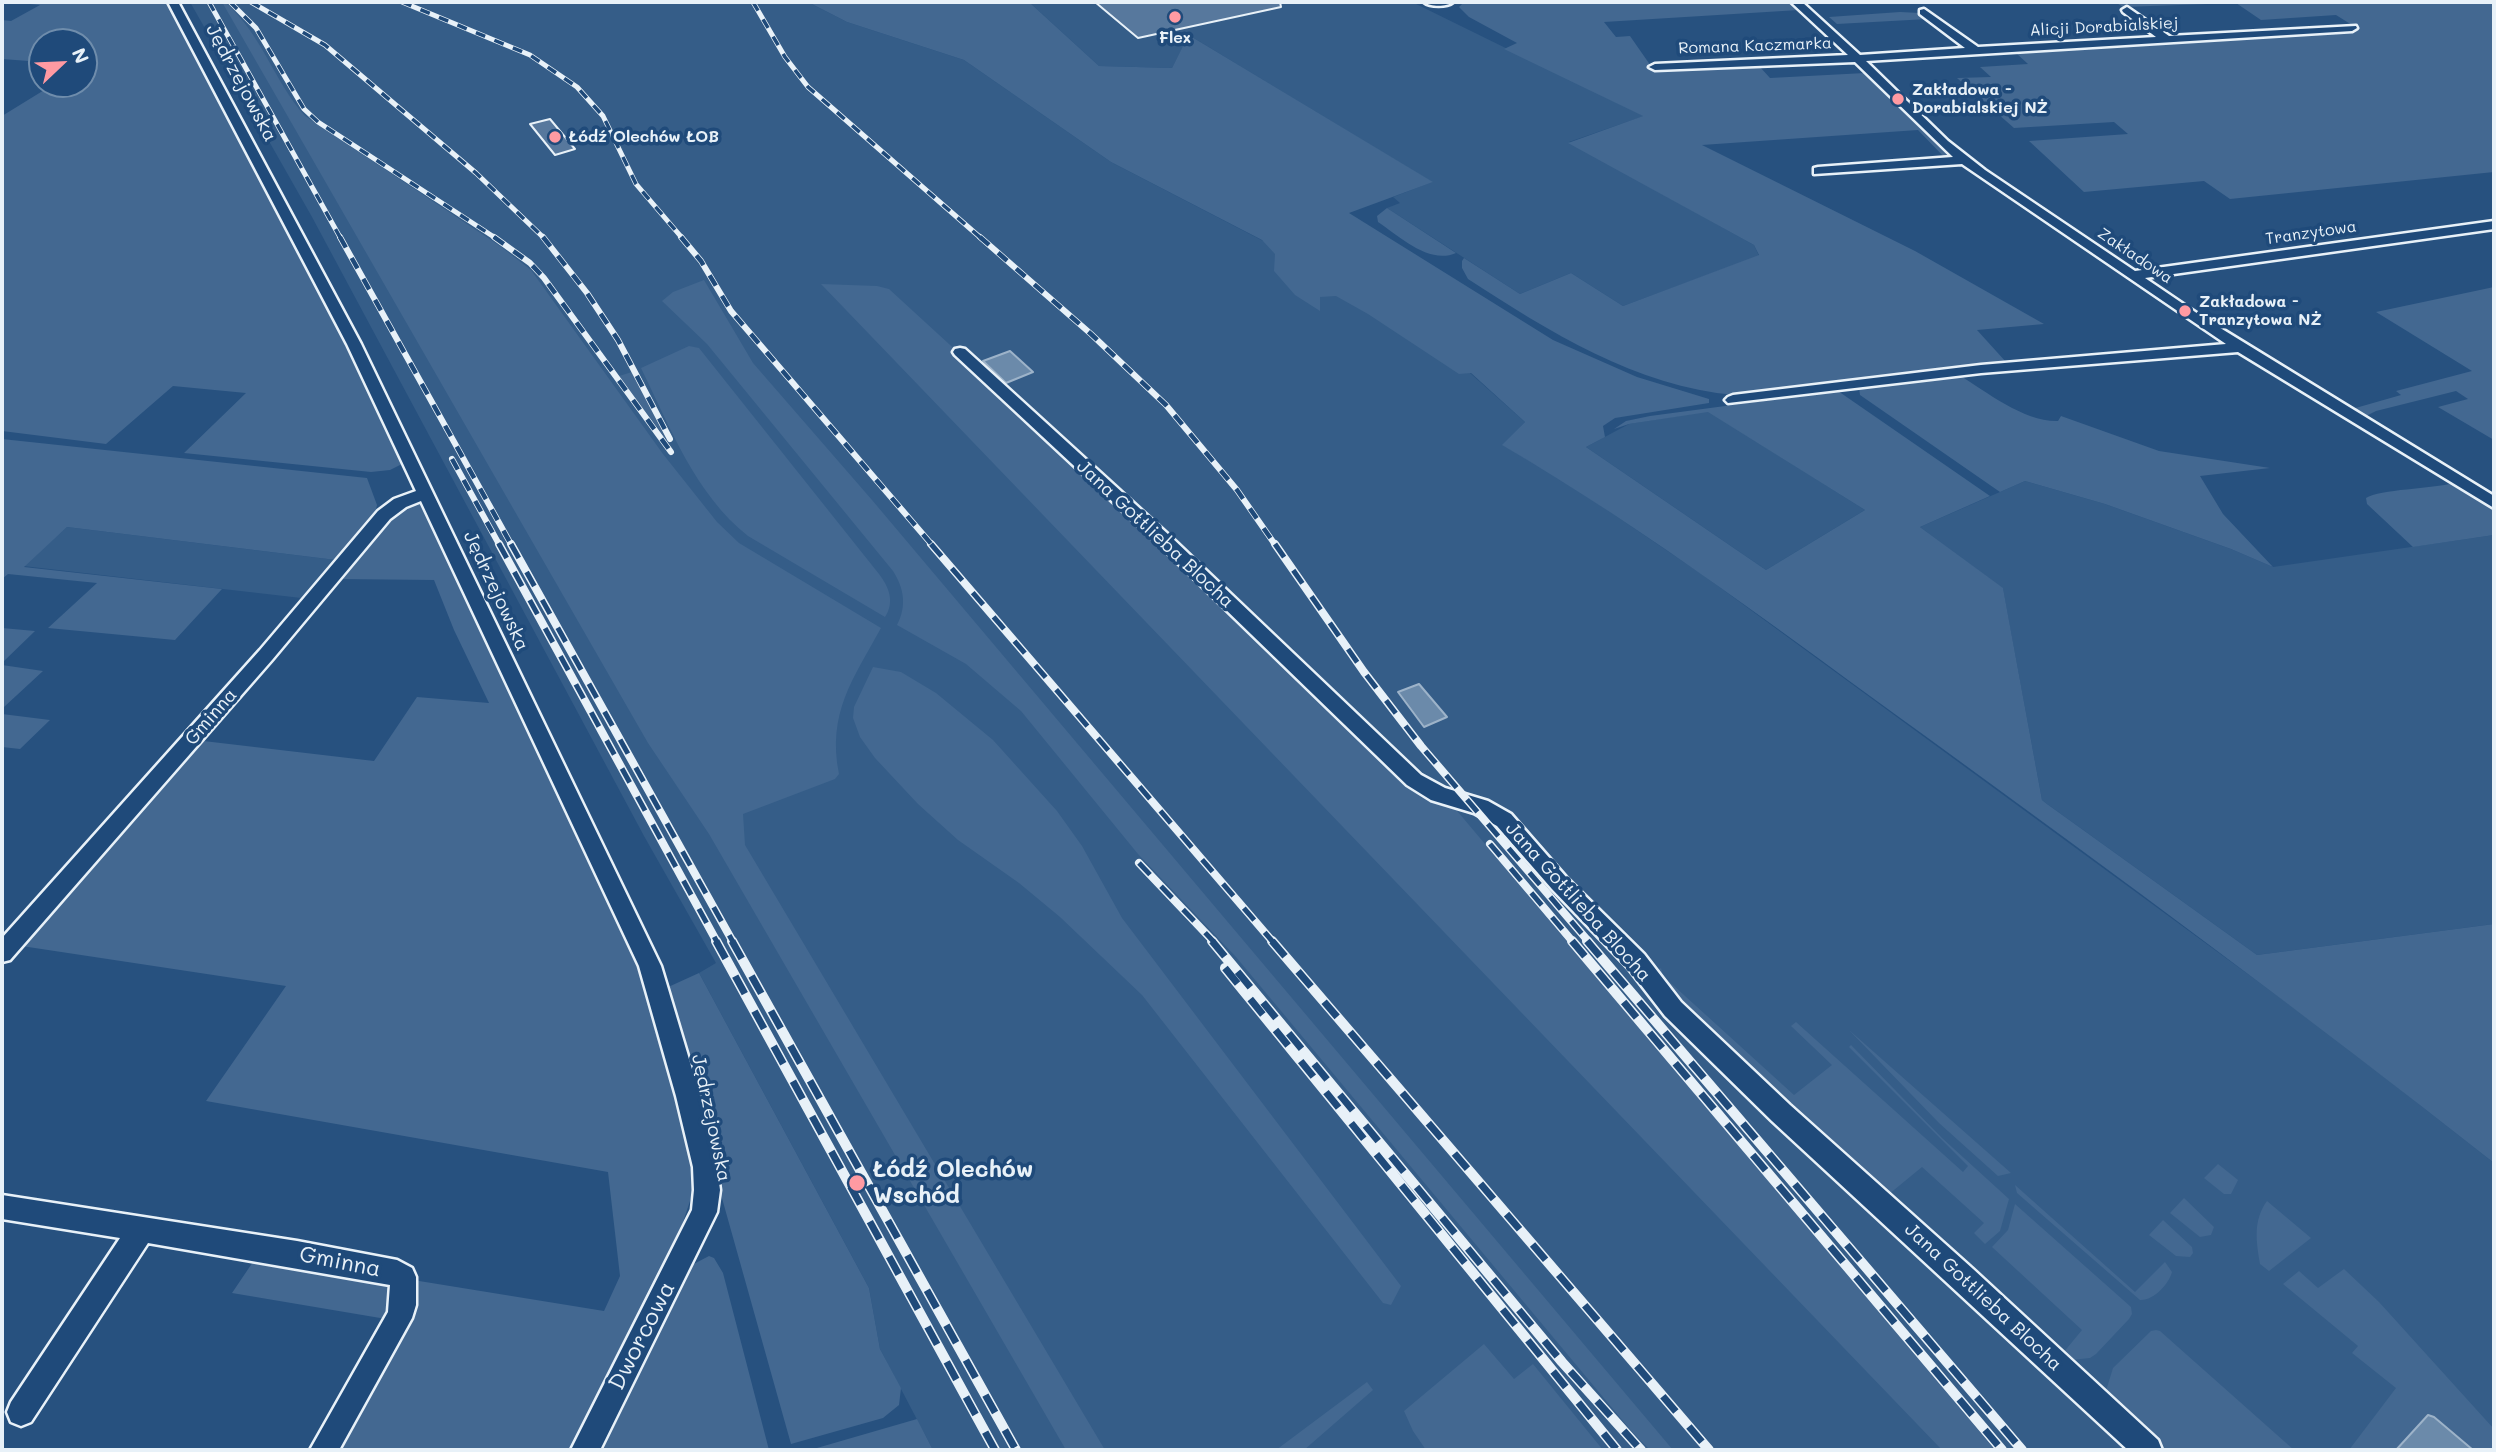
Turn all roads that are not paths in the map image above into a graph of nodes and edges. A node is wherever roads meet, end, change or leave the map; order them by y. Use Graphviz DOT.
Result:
graph roads {
  1 [pos="173,2"];
  2 [pos="1429,2"];
  3 [pos="1448,2"];
  4 [pos="1796,2"];
  5 [pos="1807,2"];
  6 [pos="2127,10"];
  7 [pos="1924,12"];
  8 [pos="1821,22"];
  9 [pos="2352,28"];
  10 [pos="2165,38"];
  11 [pos="1974,50"];
  12 [pos="1857,58"];
  13 [pos="1655,67"];
  14 [pos="1964,160"];
  15 [pos="1818,171"];
  16 [pos="2494,225"];
  17 [pos="2132,276"];
  18 [pos="2241,347"];
  19 [pos="960,352"];
  20 [pos="1733,400"];
  21 [pos="427,493"];
  22 [pos="2494,503"];
  23 [pos="2,953"];
  24 [pos="2,1207"];
  25 [pos="699,1223"];
  26 [pos="141,1230"];
  27 [pos="20,1412"];
  28 [pos="324,1450"];
  29 [pos="585,1450"];
  30 [pos="2148,1450"];
  1 -- 21 [label="street, Jędrzejowska"];
  2 -- 3 [label="street"];
  4 -- 8 [label="street, Zakładowa"];
  5 -- 8 [label="street, Zakładowa"];
  6 -- 10 [label="street"];
  7 -- 11 [label="street"];
  8 -- 12 [label="street, Zakładowa"];
  9 -- 10 [label="street, Alicji Dorabialskiej"];
  10 -- 11 [label="street, Alicji Dorabialskiej"];
  11 -- 12 [label="street, Alicji Dorabialskiej"];
  12 -- 13 [label="street, Romana Kaczmarka"];
  12 -- 14 [label="street, Zakładowa"];
  14 -- 15 [label="street"];
  14 -- 17 [label="street, Zakładowa"];
  16 -- 17 [label="street, Tranzytowa"];
  17 -- 18 [label="street, Zakładowa"];
  18 -- 20 [label="street"];
  18 -- 22 [label="street, Zakładowa"];
  19 -- 30 [label="street, Jana Gottlieba Blocha"];
  21 -- 23 [label="street, Gminna"];
  21 -- 25 [label="street, Jędrzejowska"];
  24 -- 26 [label="street, Gminna"];
  25 -- 29 [label="street, Dworcowa"];
  26 -- 27 [label="street"];
  26 -- 28 [label="street, Gminna"];
}
